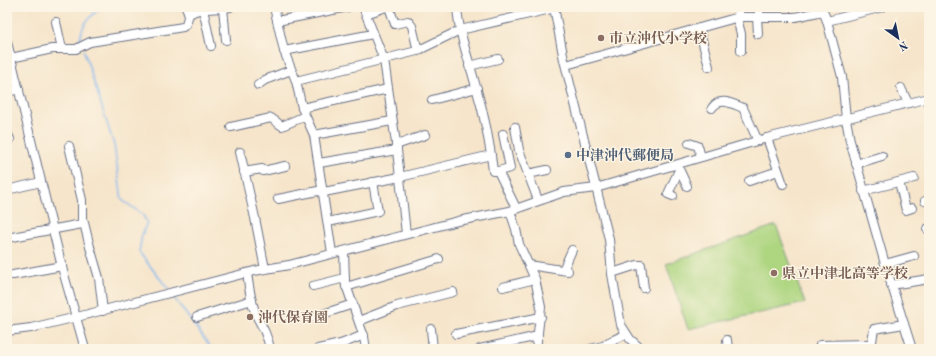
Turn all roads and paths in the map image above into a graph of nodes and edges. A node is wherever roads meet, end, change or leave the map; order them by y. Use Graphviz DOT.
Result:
graph roads {
  1 [pos="227,7"];
  2 [pos="274,7"];
  3 [pos="348,7"];
  4 [pos="387,7"];
  5 [pos="457,7"];
  6 [pos="737,7"];
  7 [pos="758,7"];
  8 [pos="883,7"];
  9 [pos="554,8"];
  10 [pos="203,9"];
  11 [pos="365,10"];
  12 [pos="862,10"];
  13 [pos="187,11"];
  14 [pos="758,17"];
  15 [pos="738,18"];
  16 [pos="277,21"];
  17 [pos="827,21"];
  18 [pos="56,22"];
  19 [pos="699,28"];
  20 [pos="460,30"];
  21 [pos="373,34"];
  22 [pos="758,34"];
  23 [pos="226,40"];
  24 [pos="7,42"];
  25 [pos="211,46"];
  26 [pos="62,50"];
  27 [pos="284,51"];
  28 [pos="418,51"];
  29 [pos="741,51"];
  30 [pos="9,56"];
  31 [pos="498,59"];
  32 [pos="384,60"];
  33 [pos="565,62"];
  34 [pos="469,66"];
  35 [pos="709,67"];
  36 [pos="291,70"];
  37 [pos="296,80"];
  38 [pos="258,85"];
  39 [pos="476,88"];
  40 [pos="901,88"];
  41 [pos="19,89"];
  42 [pos="388,89"];
  43 [pos="7,92"];
  44 [pos="929,98"];
  45 [pos="432,100"];
  46 [pos="908,103"];
  47 [pos="302,108"];
  48 [pos="712,108"];
  49 [pos="305,116"];
  50 [pos="846,119"];
  51 [pos="392,121"];
  52 [pos="231,127"];
  53 [pos="514,127"];
  54 [pos="503,134"];
  55 [pos="314,135"];
  56 [pos="425,135"];
  57 [pos="766,138"];
  58 [pos="758,141"];
  59 [pos="689,143"];
  60 [pos="69,146"];
  61 [pos="397,147"];
  62 [pos="240,152"];
  63 [pos="491,155"];
  64 [pos="882,156"];
  65 [pos="701,157"];
  66 [pos="320,163"];
  67 [pos="856,164"];
  68 [pos="285,166"];
  69 [pos="678,167"];
  70 [pos="547,170"];
  71 [pos="498,171"];
  72 [pos="778,171"];
  73 [pos="244,172"];
  74 [pos="528,174"];
  75 [pos="400,177"];
  76 [pos="914,178"];
  77 [pos="749,181"];
  78 [pos="41,182"];
  79 [pos="373,182"];
  80 [pos="899,182"];
  81 [pos="783,184"];
  82 [pos="687,186"];
  83 [pos="596,188"];
  84 [pos="7,190"];
  85 [pos="323,191"];
  86 [pos="863,191"];
  87 [pos="673,196"];
  88 [pos="278,199"];
  89 [pos="538,200"];
  90 [pos="912,208"];
  91 [pos="513,210"];
  92 [pos="328,222"];
  93 [pos="82,224"];
  94 [pos="53,230"];
  95 [pos="406,234"];
  96 [pos="7,238"];
  97 [pos="572,250"];
  98 [pos="344,251"];
  99 [pos="332,253"];
  100 [pos="914,256"];
  101 [pos="439,259"];
  102 [pos="885,264"];
  103 [pos="529,265"];
  104 [pos="62,266"];
  105 [pos="265,269"];
  106 [pos="247,273"];
  107 [pos="612,273"];
  108 [pos="13,275"];
  109 [pos="534,279"];
  110 [pos="929,279"];
  111 [pos="345,282"];
  112 [pos="891,285"];
  113 [pos="313,286"];
  114 [pos="504,287"];
  115 [pos="644,288"];
  116 [pos="453,292"];
  117 [pos="252,300"];
  118 [pos="353,304"];
  119 [pos="103,310"];
  120 [pos="314,316"];
  121 [pos="76,317"];
  122 [pos="197,317"];
  123 [pos="541,317"];
  124 [pos="358,321"];
  125 [pos="904,324"];
  126 [pos="7,331"];
  127 [pos="433,332"];
  128 [pos="456,334"];
  129 [pos="626,334"];
  130 [pos="364,335"];
  131 [pos="538,336"];
  132 [pos="727,340"];
  133 [pos="820,345"];
  134 [pos="508,346"];
  135 [pos="871,346"];
  136 [pos="341,347"];
  137 [pos="598,347"];
  138 [pos="85,349"];
  139 [pos="270,349"];
  140 [pos="318,349"];
  141 [pos="366,349"];
  142 [pos="433,349"];
  143 [pos="480,349"];
  144 [pos="536,349"];
  145 [pos="641,349"];
  146 [pos="728,349"];
  147 [pos="912,349"];
  1 -- 10 [label="street"];
  1 -- 23 [label="street"];
  2 -- 16 [label="street"];
  3 -- 16 [label="street"];
  4 -- 11 [label="street"];
  4 -- 28 [label="street"];
  5 -- 20 [label="street"];
  6 -- 15 [label="street"];
  7 -- 14 [label="street"];
  8 -- 12 [label="street"];
  9 -- 20 [label="street"];
  9 -- 33 [label="street"];
  10 -- 13 [label="street"];
  10 -- 25 [label="street"];
  11 -- 21 [label="street"];
  12 -- 17 [label="street"];
  13 -- 26 [label="street"];
  14 -- 15 [label="street"];
  14 -- 17 [label="street"];
  14 -- 22 [label="street"];
  15 -- 19 [label="street"];
  15 -- 29 [label="street"];
  16 -- 27 [label="street"];
  17 -- 50 [label="street"];
  18 -- 26 [label="street"];
  19 -- 33 [label="street"];
  19 -- 35 [label="street"];
  20 -- 28 [label="street"];
  20 -- 34 [label="street"];
  21 -- 27 [label="street"];
  21 -- 32 [label="street"];
  24 -- 30 [label="street"];
  26 -- 30 [label="street"];
  27 -- 36 [label="street"];
  28 -- 32 [label="street"];
  30 -- 41 [label="street"];
  31 -- 34 [label="street"];
  32 -- 37 [label="street"];
  32 -- 42 [label="street"];
  33 -- 83 [label="street"];
  34 -- 39 [label="street"];
  36 -- 37 [label="street"];
  36 -- 38 [label="street"];
  37 -- 47 [label="street"];
  39 -- 45 [label="street"];
  39 -- 63 [label="street"];
  40 -- 46 [label="street"];
  41 -- 43 [label="street"];
  41 -- 78 [label="street"];
  42 -- 47 [label="street"];
  42 -- 51 [label="street"];
  44 -- 46 [label="street"];
  46 -- 50 [label="street"];
  47 -- 49 [label="street"];
  48 -- 58 [label="street"];
  49 -- 52 [label="street"];
  49 -- 55 [label="street"];
  50 -- 57 [label="street"];
  50 -- 67 [label="street"];
  51 -- 55 [label="street"];
  51 -- 61 [label="street"];
  53 -- 74 [label="street"];
  54 -- 71 [label="street"];
  55 -- 66 [label="street"];
  56 -- 61 [label="street"];
  57 -- 58 [label="street"];
  57 -- 72 [label="street"];
  58 -- 65 [label="street"];
  59 -- 65 [label="street"];
  60 -- 93 [label="street"];
  61 -- 66 [label="street"];
  61 -- 75 [label="street"];
  62 -- 73 [label="street"];
  63 -- 71 [label="street"];
  63 -- 75 [label="street"];
  64 -- 67 [label="street"];
  65 -- 69 [label="street"];
  66 -- 85 [label="street"];
  67 -- 86 [label="street"];
  68 -- 73 [label="street"];
  69 -- 82 [label="street"];
  69 -- 83 [label="street"];
  69 -- 87 [label="street"];
  70 -- 74 [label="street"];
  71 -- 91 [label="street"];
  72 -- 77 [label="street"];
  72 -- 81 [label="street"];
  73 -- 105 [label="street"];
  74 -- 89 [label="street"];
  75 -- 79 [label="street"];
  75 -- 95 [label="street"];
  76 -- 80 [label="street"];
  78 -- 84 [label="street"];
  78 -- 94 [label="street"];
  79 -- 85 [label="street"];
  79 -- 92 [label="street"];
  80 -- 86 [label="street"];
  80 -- 90 [label="street"];
  83 -- 89 [label="street"];
  83 -- 107 [label="street"];
  85 -- 88 [label="street"];
  85 -- 92 [label="street"];
  86 -- 102 [label="street"];
  89 -- 91 [label="street"];
  91 -- 95 [label="street"];
  91 -- 103 [label="street"];
  92 -- 99 [label="street"];
  93 -- 94 [label="street"];
  93 -- 119 [label="street"];
  94 -- 96 [label="street"];
  94 -- 104 [label="street"];
  95 -- 98 [label="street"];
  97 -- 103 [label="street"];
  98 -- 99 [label="street"];
  98 -- 111 [label="street"];
  99 -- 105 [label="street"];
  100 -- 102 [label="street"];
  101 -- 111 [label="street"];
  102 -- 112 [label="street"];
  103 -- 109 [label="street"];
  104 -- 108 [label="street"];
  104 -- 121 [label="street"];
  105 -- 106 [label="street"];
  106 -- 117 [label="street"];
  106 -- 119 [label="street"];
  107 -- 115 [label="street"];
  107 -- 129 [label="street"];
  109 -- 114 [label="street"];
  109 -- 123 [label="street"];
  110 -- 112 [label="street"];
  111 -- 113 [label="street"];
  111 -- 118 [label="street"];
  112 -- 125 [label="street"];
  116 -- 124 [label="street"];
  117 -- 122 [label="street"];
  117 -- 139 [label="street"];
  118 -- 120 [label="street"];
  118 -- 124 [label="street"];
  119 -- 121 [label="street"];
  121 -- 126 [label="street"];
  121 -- 138 [label="street"];
  123 -- 128 [label="street"];
  123 -- 131 [label="street"];
  124 -- 130 [label="street"];
  125 -- 135 [label="street"];
  125 -- 147 [label="street"];
  127 -- 142 [label="street"];
  129 -- 137 [label="street"];
  129 -- 145 [label="street"];
  130 -- 136 [label="street"];
  130 -- 141 [label="street"];
  131 -- 134 [label="street"];
  131 -- 144 [label="street"];
  132 -- 146 [label="street"];
  133 -- 135 [label="street"];
  134 -- 143 [label="street"];
  136 -- 140 [label="street"];
}
